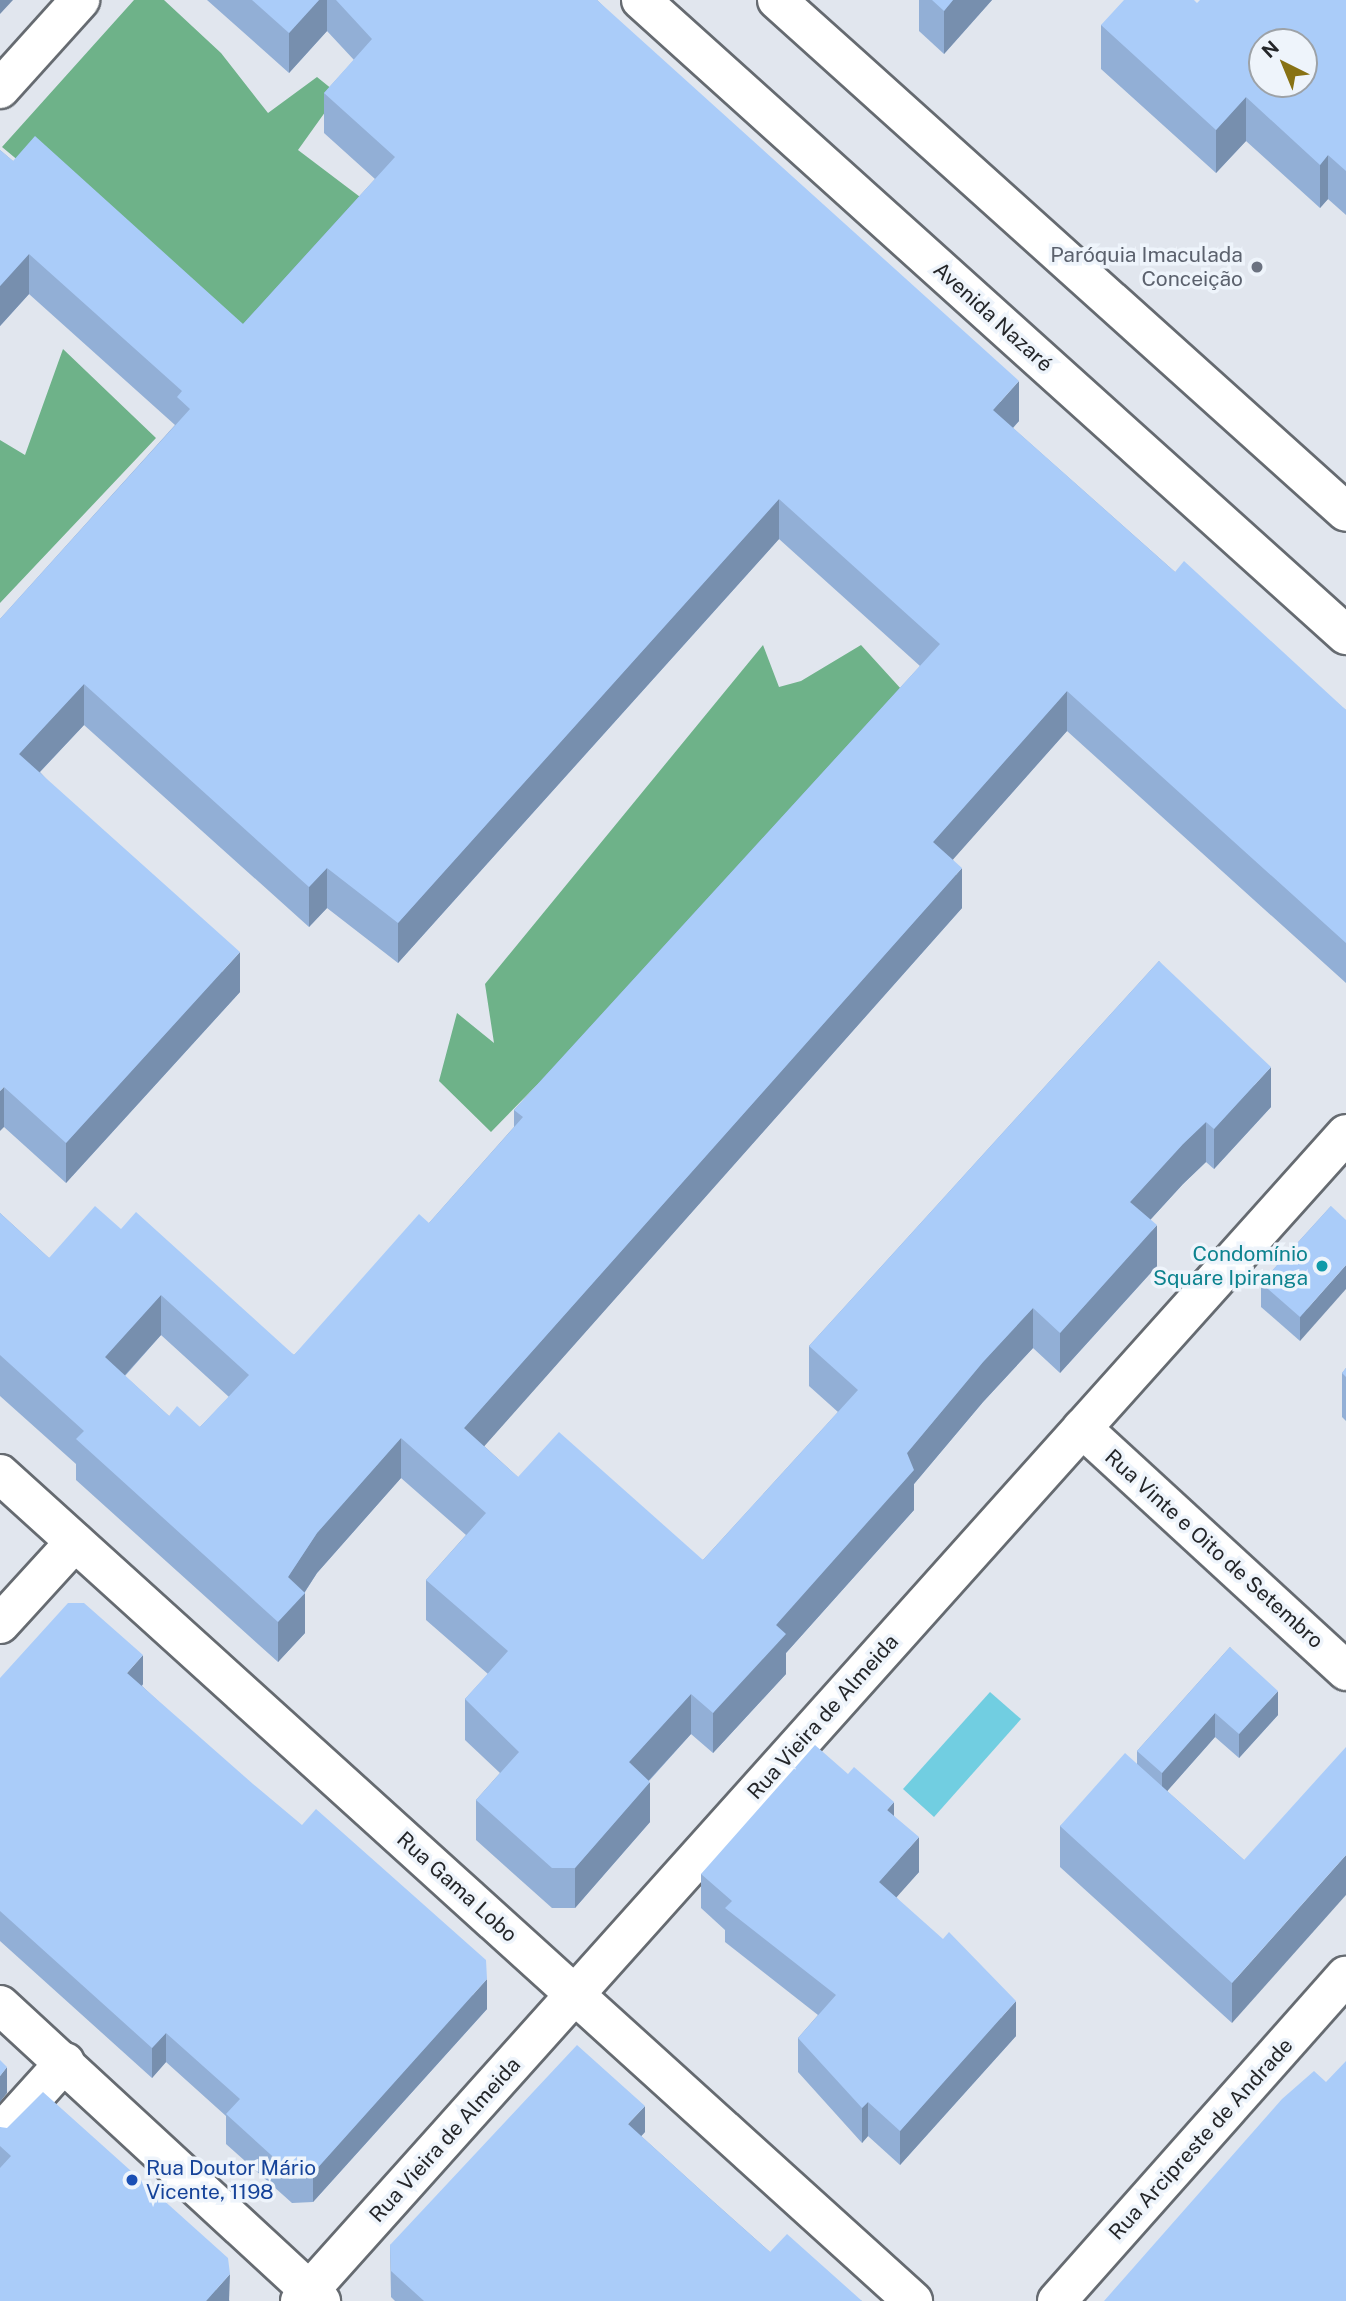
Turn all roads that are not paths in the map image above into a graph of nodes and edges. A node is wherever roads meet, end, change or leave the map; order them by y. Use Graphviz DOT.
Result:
graph roads {
  1 [pos="80,0"];
  2 [pos="641,0"];
  3 [pos="777,0"];
  4 [pos="0,89"];
  5 [pos="1346,512"];
  6 [pos="1346,635"];
  7 [pos="1346,1134"];
  8 [pos="1082,1429"];
  9 [pos="0,1474"];
  10 [pos="75,1542"];
  11 [pos="0,1624"];
  12 [pos="1346,1671"];
  13 [pos="1346,1976"];
  14 [pos="576,1993"];
  15 [pos="0,2005"];
  16 [pos="65,2062"];
  17 [pos="0,2134"];
  18 [pos="310,2298"];
  19 [pos="913,2301"];
  20 [pos="1057,2301"];
  1 -- 4 [label="street"];
  2 -- 6 [label="street, Avenida Nazaré"];
  3 -- 5 [label="street"];
  7 -- 8 [label="street, Rua Vieira de Almeida"];
  8 -- 12 [label="street, Rua Vinte e Oito de Setembro"];
  8 -- 14 [label="street, Rua Vieira de Almeida"];
  9 -- 10 [label="street, Rua Gama Lobo"];
  10 -- 11 [label="street"];
  10 -- 14 [label="street, Rua Gama Lobo"];
  13 -- 20 [label="street, Rua Arcipreste de Andrade"];
  14 -- 18 [label="street, Rua Vieira de Almeida"];
  14 -- 19 [label="street, Rua Gama Lobo"];
  15 -- 16 [label="street"];
  16 -- 17 [label="street"];
  16 -- 18 [label="street"];
}
